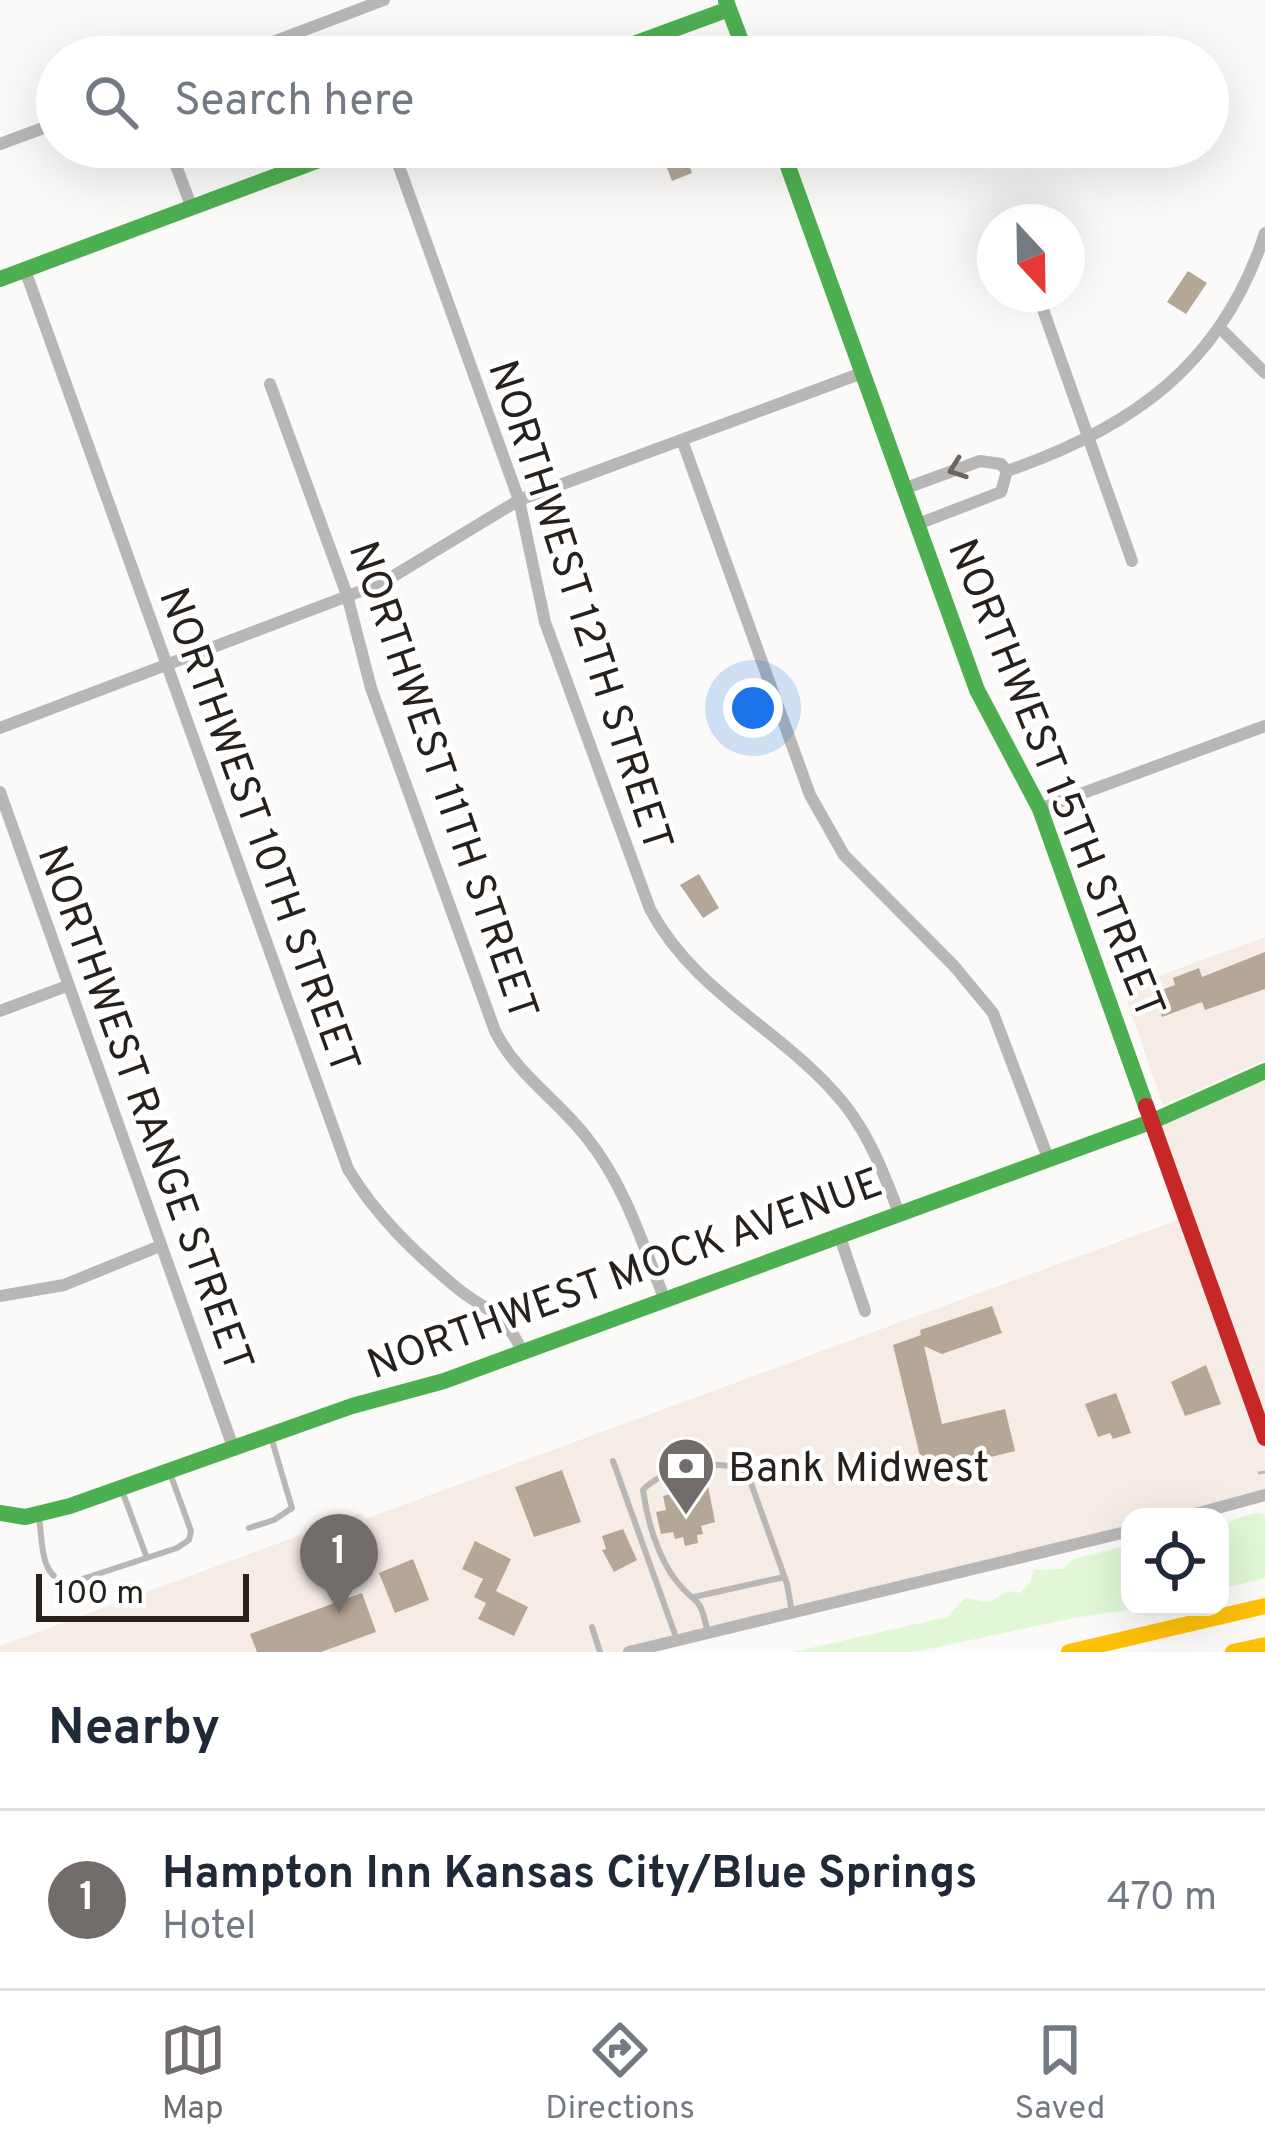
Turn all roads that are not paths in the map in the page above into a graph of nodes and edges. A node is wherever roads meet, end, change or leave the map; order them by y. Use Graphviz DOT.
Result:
graph roads {
  1 [pos="384,0"];
  2 [pos="727,4"];
  3 [pos="289,36"];
  4 [pos="649,36"];
  5 [pos="739,36"];
  6 [pos="36,131"];
  7 [pos="0,144"];
  8 [pos="177,168"];
  9 [pos="298,168"];
  10 [pos="400,168"];
  11 [pos="789,168"];
  12 [pos="192,208"];
  13 [pos="1265,233"];
  14 [pos="25,270"];
  15 [pos="0,279"];
  16 [pos="1044,312"];
  17 [pos="1219,327"];
  18 [pos="862,373"];
  19 [pos="1265,373"];
  20 [pos="270,384"];
  21 [pos="1091,436"];
  22 [pos="682,440"];
  23 [pos="1007,471"];
  24 [pos="905,488"];
  25 [pos="519,500"];
  26 [pos="918,524"];
  27 [pos="1132,561"];
  28 [pos="347,596"];
  29 [pos="167,666"];
  30 [pos="1265,726"];
  31 [pos="0,728"];
  32 [pos="0,792"];
  33 [pos="1040,809"];
  34 [pos="67,986"];
  35 [pos="0,1011"];
  36 [pos="1265,1071"];
  37 [pos="1153,1121"];
  38 [pos="1048,1158"];
  39 [pos="899,1213"];
  40 [pos="840,1237"];
  41 [pos="160,1246"];
  42 [pos="0,1297"];
  43 [pos="665,1300"];
  44 [pos="866,1311"];
  45 [pos="523,1352"];
  46 [pos="270,1434"];
  47 [pos="1265,1438"];
  48 [pos="233,1447"];
  49 [pos="613,1461"];
  50 [pos="169,1469"];
  51 [pos="120,1487"];
  52 [pos="1265,1495"];
  53 [pos="1217,1508"];
  54 [pos="0,1514"];
  55 [pos="39,1514"];
  56 [pos="249,1528"];
  57 [pos="1121,1533"];
  58 [pos="147,1558"];
  59 [pos="784,1577"];
  60 [pos="692,1597"];
  61 [pos="1265,1606"];
  62 [pos="792,1613"];
  63 [pos="592,1627"];
  64 [pos="708,1633"];
  65 [pos="677,1640"];
  66 [pos="1265,1645"];
  67 [pos="600,1652"];
  68 [pos="628,1652"];
  69 [pos="1069,1652"];
  70 [pos="1233,1652"];
  1 -- 3 [label="street"];
  2 -- 4 [label="main road"];
  2 -- 5 [label="main road"];
  6 -- 7 [label="street"];
  8 -- 12 [label="street"];
  9 -- 12 [label="main road"];
  10 -- 25 [label="street, NORTHWEST 12TH STREET"];
  11 -- 18 [label="main road, NORTHWEST 15TH STREET"];
  12 -- 14 [label="main road"];
  13 -- 17 [label="street"];
  14 -- 15 [label="main road"];
  14 -- 29 [label="street, NORTHWEST 10TH STREET"];
  16 -- 21 [label="street"];
  17 -- 19 [label="street"];
  17 -- 21 [label="street"];
  18 -- 22 [label="street"];
  18 -- 24 [label="main road, NORTHWEST 15TH STREET"];
  20 -- 28 [label="street, NORTHWEST 11TH STREET"];
  21 -- 23 [label="street"];
  21 -- 27 [label="street"];
  22 -- 25 [label="street"];
  22 -- 38 [label="street"];
  23 -- 24 [label="street, one-way"];
  23 -- 26 [label="street"];
  24 -- 26 [label="main road, NORTHWEST 15TH STREET"];
  25 -- 28 [label="street"];
  25 -- 39 [label="street, NORTHWEST 12TH STREET"];
  26 -- 33 [label="main road, NORTHWEST 15TH STREET"];
  28 -- 29 [label="street"];
  28 -- 43 [label="street, NORTHWEST 11TH STREET"];
  29 -- 31 [label="street"];
  29 -- 45 [label="street, NORTHWEST 10TH STREET"];
  30 -- 33 [label="street"];
  32 -- 34 [label="street, NORTHWEST RANGE STREET"];
  33 -- 37 [label="main road, NORTHWEST 15TH STREET"];
  34 -- 35 [label="street"];
  34 -- 41 [label="street, NORTHWEST RANGE STREET"];
  36 -- 37 [label="main road, NORTHWEST MOCK AVENUE"];
  37 -- 38 [label="main road, NORTHWEST MOCK AVENUE"];
  37 -- 47 [label="main road, NORTHWEST 15TH STREET"];
  38 -- 39 [label="main road, NORTHWEST MOCK AVENUE"];
  39 -- 40 [label="main road, NORTHWEST MOCK AVENUE"];
  40 -- 43 [label="main road, NORTHWEST MOCK AVENUE"];
  40 -- 44 [label="street"];
  41 -- 42 [label="street"];
  41 -- 48 [label="street, NORTHWEST RANGE STREET"];
  43 -- 45 [label="main road, NORTHWEST MOCK AVENUE"];
  45 -- 46 [label="main road, NORTHWEST MOCK AVENUE"];
  46 -- 48 [label="main road, NORTHWEST MOCK AVENUE"];
  46 -- 56 [label="lane"];
  48 -- 50 [label="main road, NORTHWEST MOCK AVENUE"];
  49 -- 65 [label="lane"];
  50 -- 51 [label="main road, NORTHWEST MOCK AVENUE"];
  50 -- 58 [label="lane"];
  51 -- 55 [label="main road, NORTHWEST MOCK AVENUE"];
  51 -- 58 [label="lane"];
  52 -- 53 [label="street"];
  54 -- 55 [label="main road, NORTHWEST MOCK AVENUE"];
  55 -- 58 [label="lane"];
  57 -- 62 [label="street"];
  59 -- 60 [label="lane"];
  59 -- 60 [label="lane"];
  59 -- 62 [label="lane"];
  60 -- 64 [label="lane"];
  61 -- 69 [label="main road"];
  62 -- 64 [label="street"];
  63 -- 67 [label="lane"];
  64 -- 65 [label="street"];
  65 -- 68 [label="street"];
  66 -- 70 [label="main road"];
}
